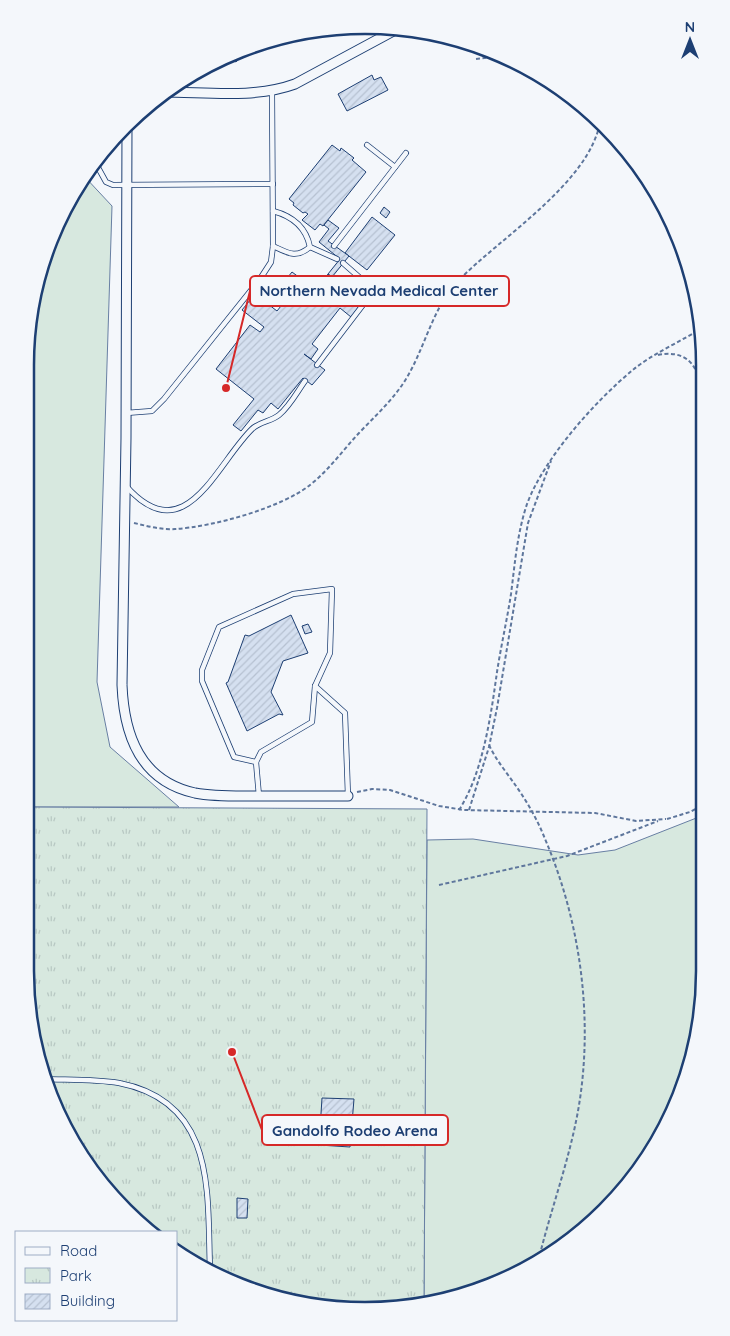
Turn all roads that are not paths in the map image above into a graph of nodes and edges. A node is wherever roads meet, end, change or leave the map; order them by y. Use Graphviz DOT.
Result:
graph roads {
  1 [pos="388,34"];
  2 [pos="272,91"];
  3 [pos="178,92"];
  4 [pos="126,136"];
  5 [pos="367,146"];
  6 [pos="406,153"];
  7 [pos="395,167"];
  8 [pos="98,169"];
  9 [pos="273,184"];
  10 [pos="127,186"];
  11 [pos="272,211"];
  12 [pos="273,246"];
  13 [pos="334,246"];
  14 [pos="310,247"];
  15 [pos="337,259"];
  16 [pos="343,263"];
  17 [pos="317,365"];
  18 [pos="305,381"];
  19 [pos="126,413"];
  20 [pos="125,485"];
  21 [pos="315,686"];
  22 [pos="256,762"];
  23 [pos="259,796"];
  24 [pos="348,796"];
  25 [pos="52,1079"];
  26 [pos="210,1264"];
  1 -- 2 [label="street"];
  2 -- 3 [label="street"];
  2 -- 9 [label="lane"];
  4 -- 10 [label="street"];
  5 -- 7 [label="lane"];
  6 -- 7 [label="lane"];
  7 -- 13 [label="lane"];
  8 -- 10 [label="lane"];
  9 -- 10 [label="lane"];
  9 -- 11 [label="lane"];
  10 -- 19 [label="street"];
  11 -- 12 [label="lane"];
  11 -- 14 [label="lane"];
  12 -- 14 [label="lane"];
  12 -- 19 [label="lane"];
  14 -- 15 [label="lane"];
  16 -- 17 [label="lane"];
  18 -- 20 [label="lane"];
  19 -- 20 [label="street"];
  20 -- 23 [label="street"];
  21 -- 22 [label="lane"];
  21 -- 22 [label="lane"];
  21 -- 24 [label="lane"];
  22 -- 23 [label="lane"];
  23 -- 24 [label="street"];
  25 -- 26 [label="lane"];
}
